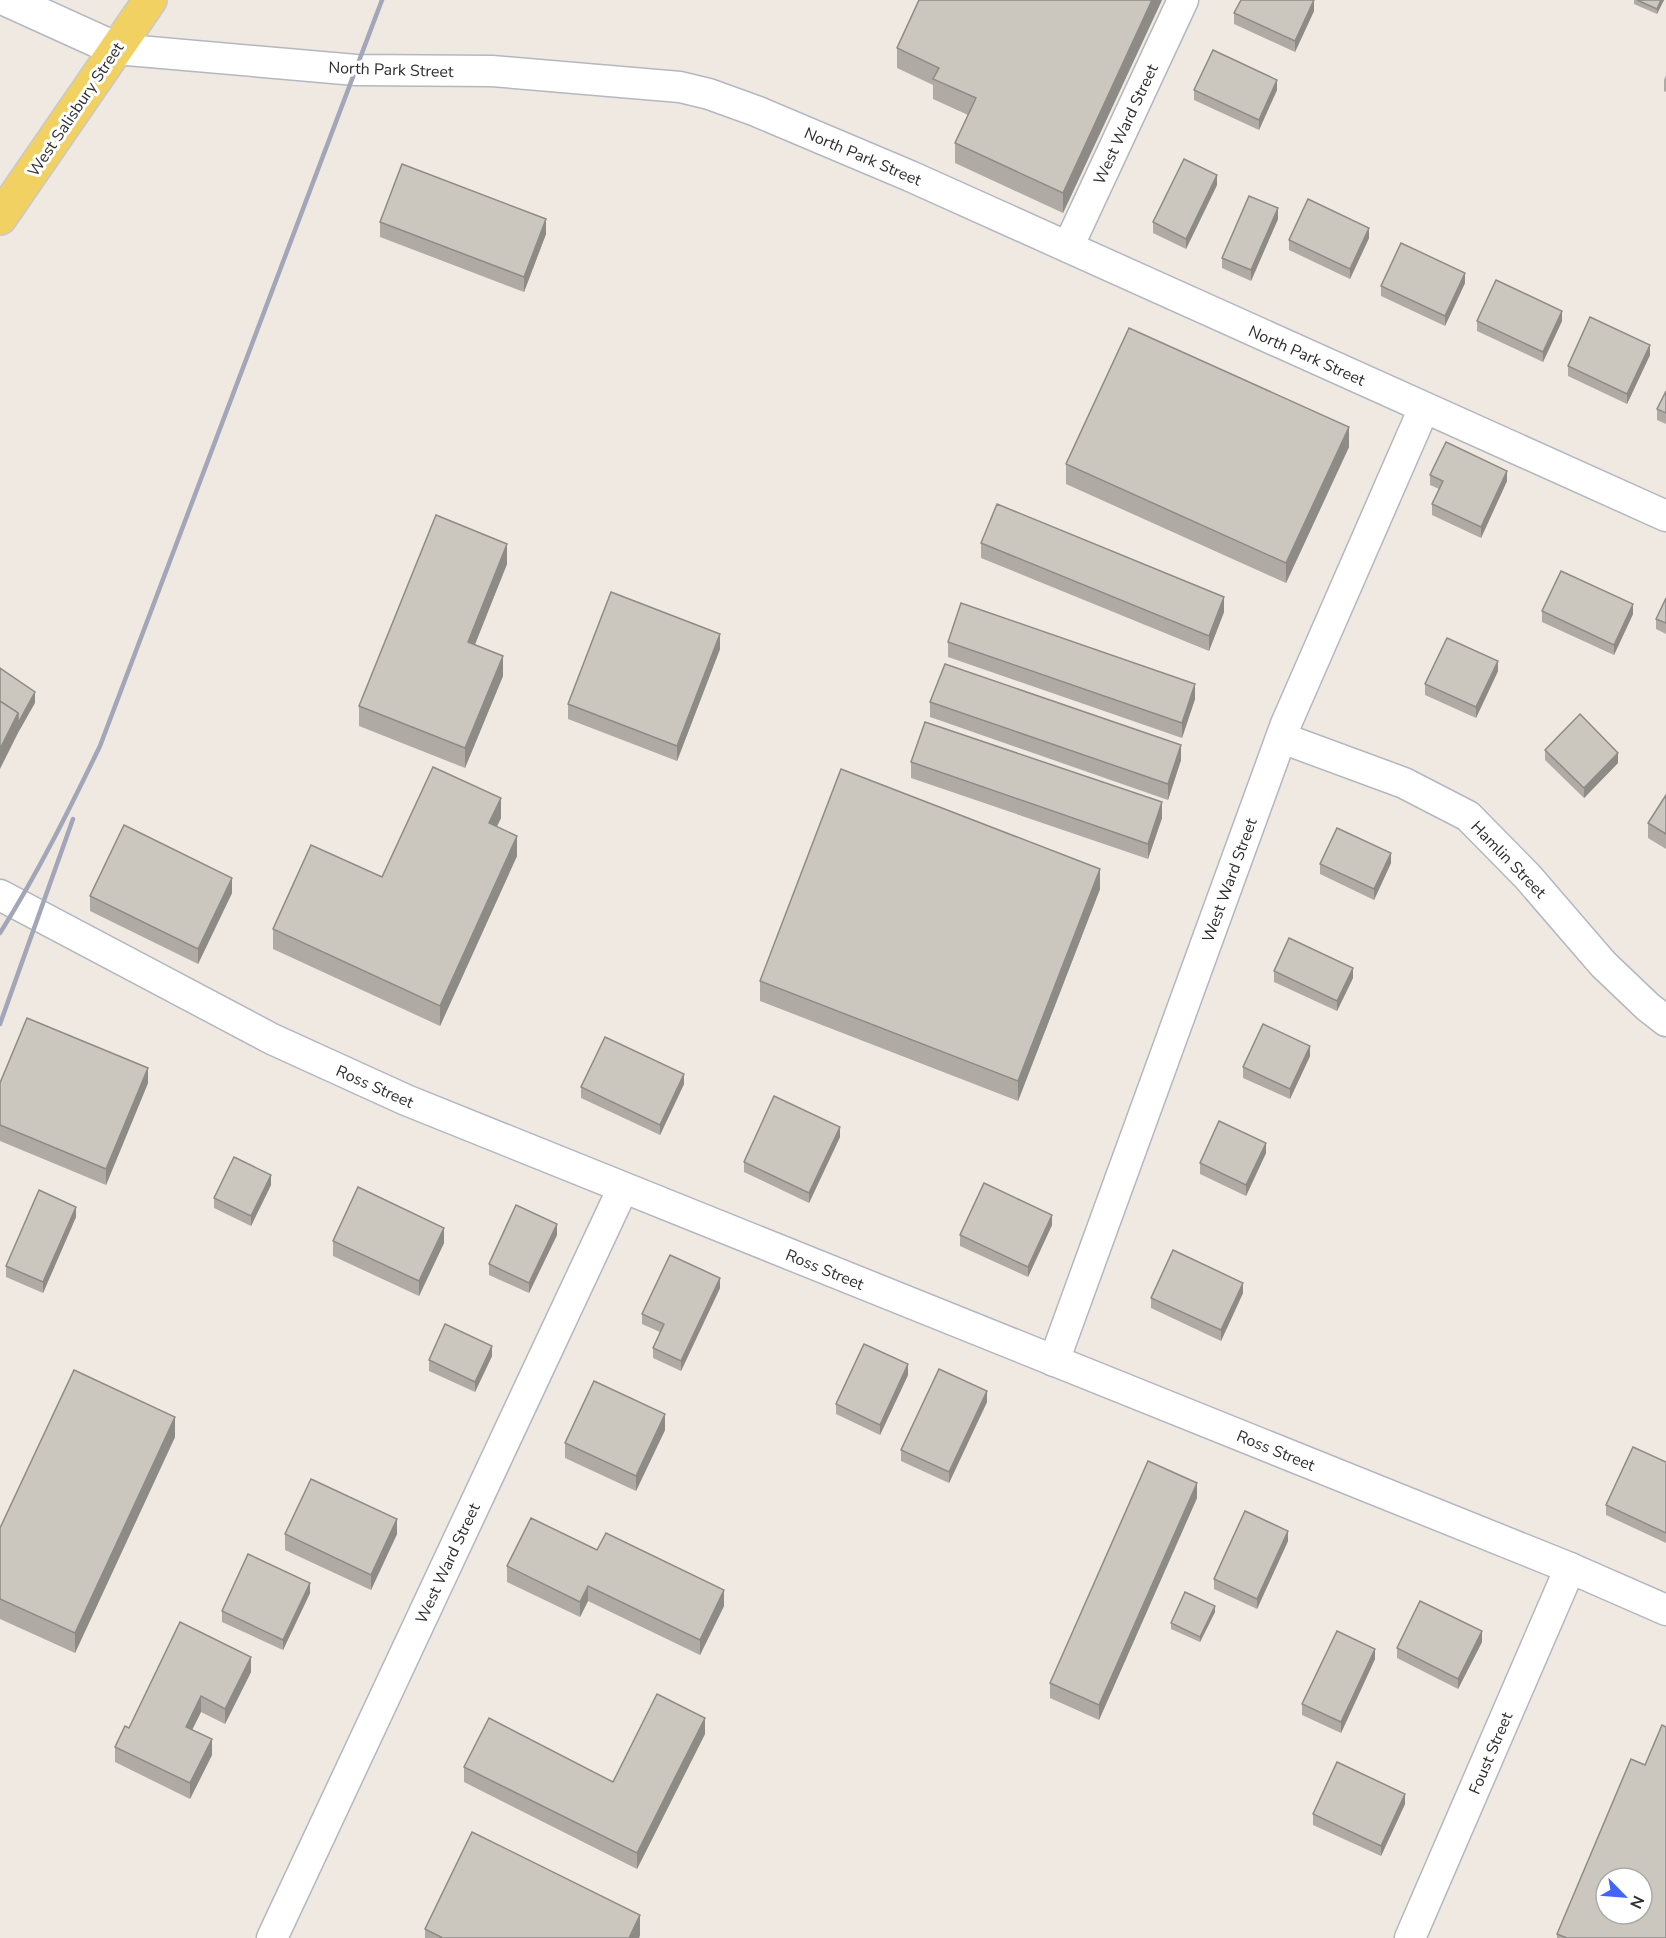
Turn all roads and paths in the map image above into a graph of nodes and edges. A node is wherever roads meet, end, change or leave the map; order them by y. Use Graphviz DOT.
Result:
graph roads {
  1 [pos="8,0"];
  2 [pos="150,0"];
  3 [pos="1183,0"];
  4 [pos="116,49"];
  5 [pos="0,218"];
  6 [pos="1068,247"];
  7 [pos="1424,408"];
  8 [pos="1666,516"];
  9 [pos="1282,738"];
  10 [pos="0,896"];
  11 [pos="1666,1021"];
  12 [pos="623,1188"];
  13 [pos="1054,1361"];
  14 [pos="1570,1568"];
  15 [pos="1666,1610"];
  16 [pos="272,1938"];
  17 [pos="1410,1938"];
  1 -- 4 [label="main road, North Park Street"];
  2 -- 4 [label="main road, West Salisbury Street"];
  3 -- 6 [label="street, West Ward Street"];
  4 -- 5 [label="main road, West Salisbury Street"];
  4 -- 6 [label="street, North Park Street"];
  6 -- 7 [label="street, North Park Street"];
  7 -- 8 [label="street, North Park Street"];
  7 -- 9 [label="street, West Ward Street"];
  9 -- 11 [label="street, Hamlin Street"];
  9 -- 13 [label="street, West Ward Street"];
  10 -- 12 [label="street, Ross Street"];
  12 -- 13 [label="street, Ross Street"];
  12 -- 16 [label="street, West Ward Street"];
  13 -- 14 [label="street, Ross Street"];
  14 -- 15 [label="street, Ross Street"];
  14 -- 17 [label="street, Foust Street"];
}
